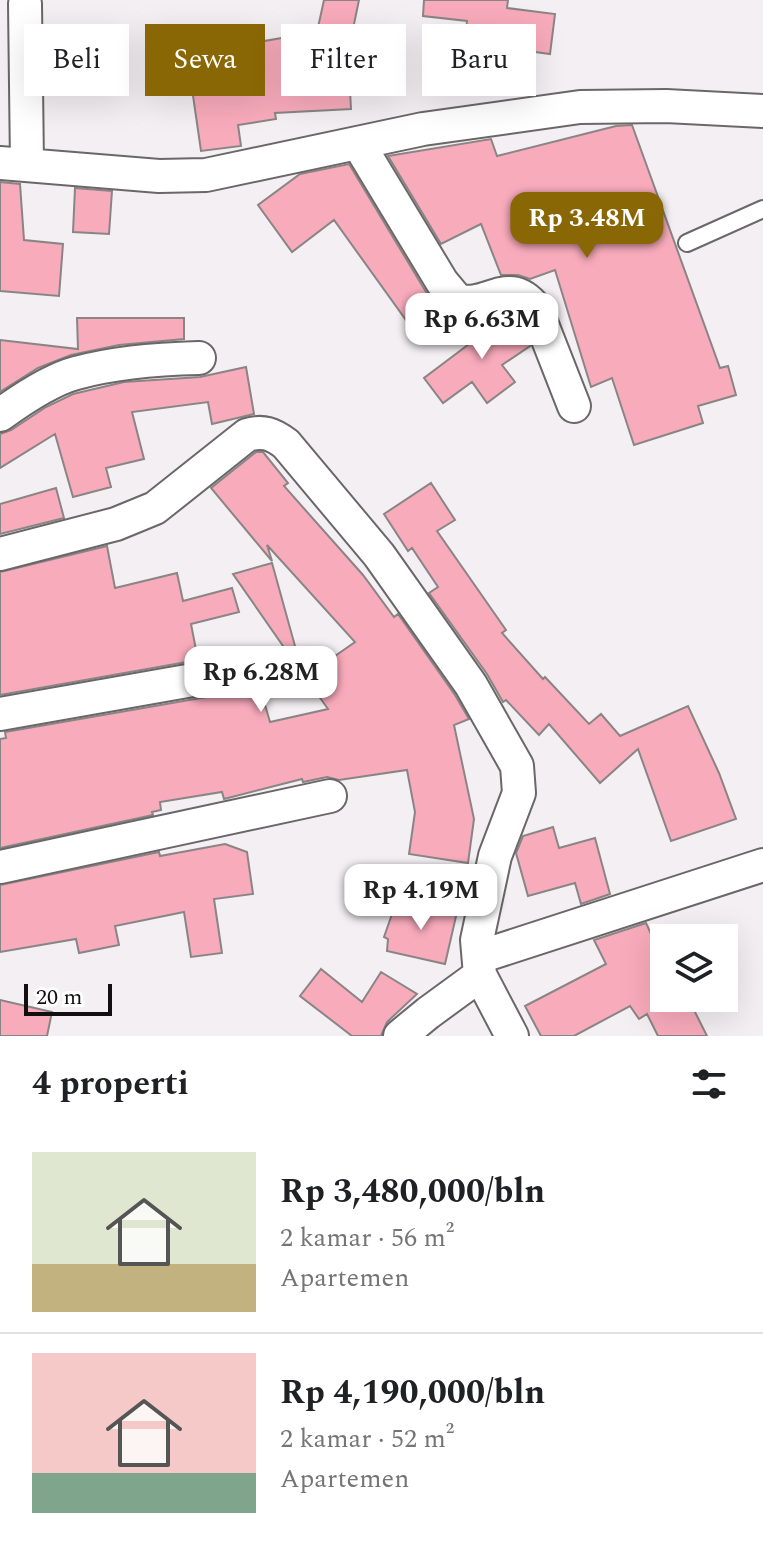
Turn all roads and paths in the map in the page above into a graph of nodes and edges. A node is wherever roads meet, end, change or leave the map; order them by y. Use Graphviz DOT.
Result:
graph roads {
  1 [pos="25,4"];
  2 [pos="762,108"];
  3 [pos="358,143"];
  4 [pos="14,164"];
  5 [pos="763,209"];
  6 [pos="687,243"];
  7 [pos="199,358"];
  8 [pos="574,406"];
  9 [pos="0,415"];
  10 [pos="0,554"];
  11 [pos="238,672"];
  12 [pos="0,714"];
  13 [pos="330,796"];
  14 [pos="763,865"];
  15 [pos="0,867"];
  16 [pos="480,966"];
  17 [pos="400,1036"];
  18 [pos="512,1036"];
  1 -- 4 [label="street"];
  2 -- 3 [label="street"];
  3 -- 4 [label="street"];
  3 -- 8 [label="street"];
  5 -- 6 [label="lane"];
  7 -- 9 [label="street"];
  10 -- 16 [label="street"];
  11 -- 12 [label="street"];
  13 -- 15 [label="street"];
  14 -- 16 [label="street"];
  16 -- 17 [label="street"];
  16 -- 18 [label="street"];
}
